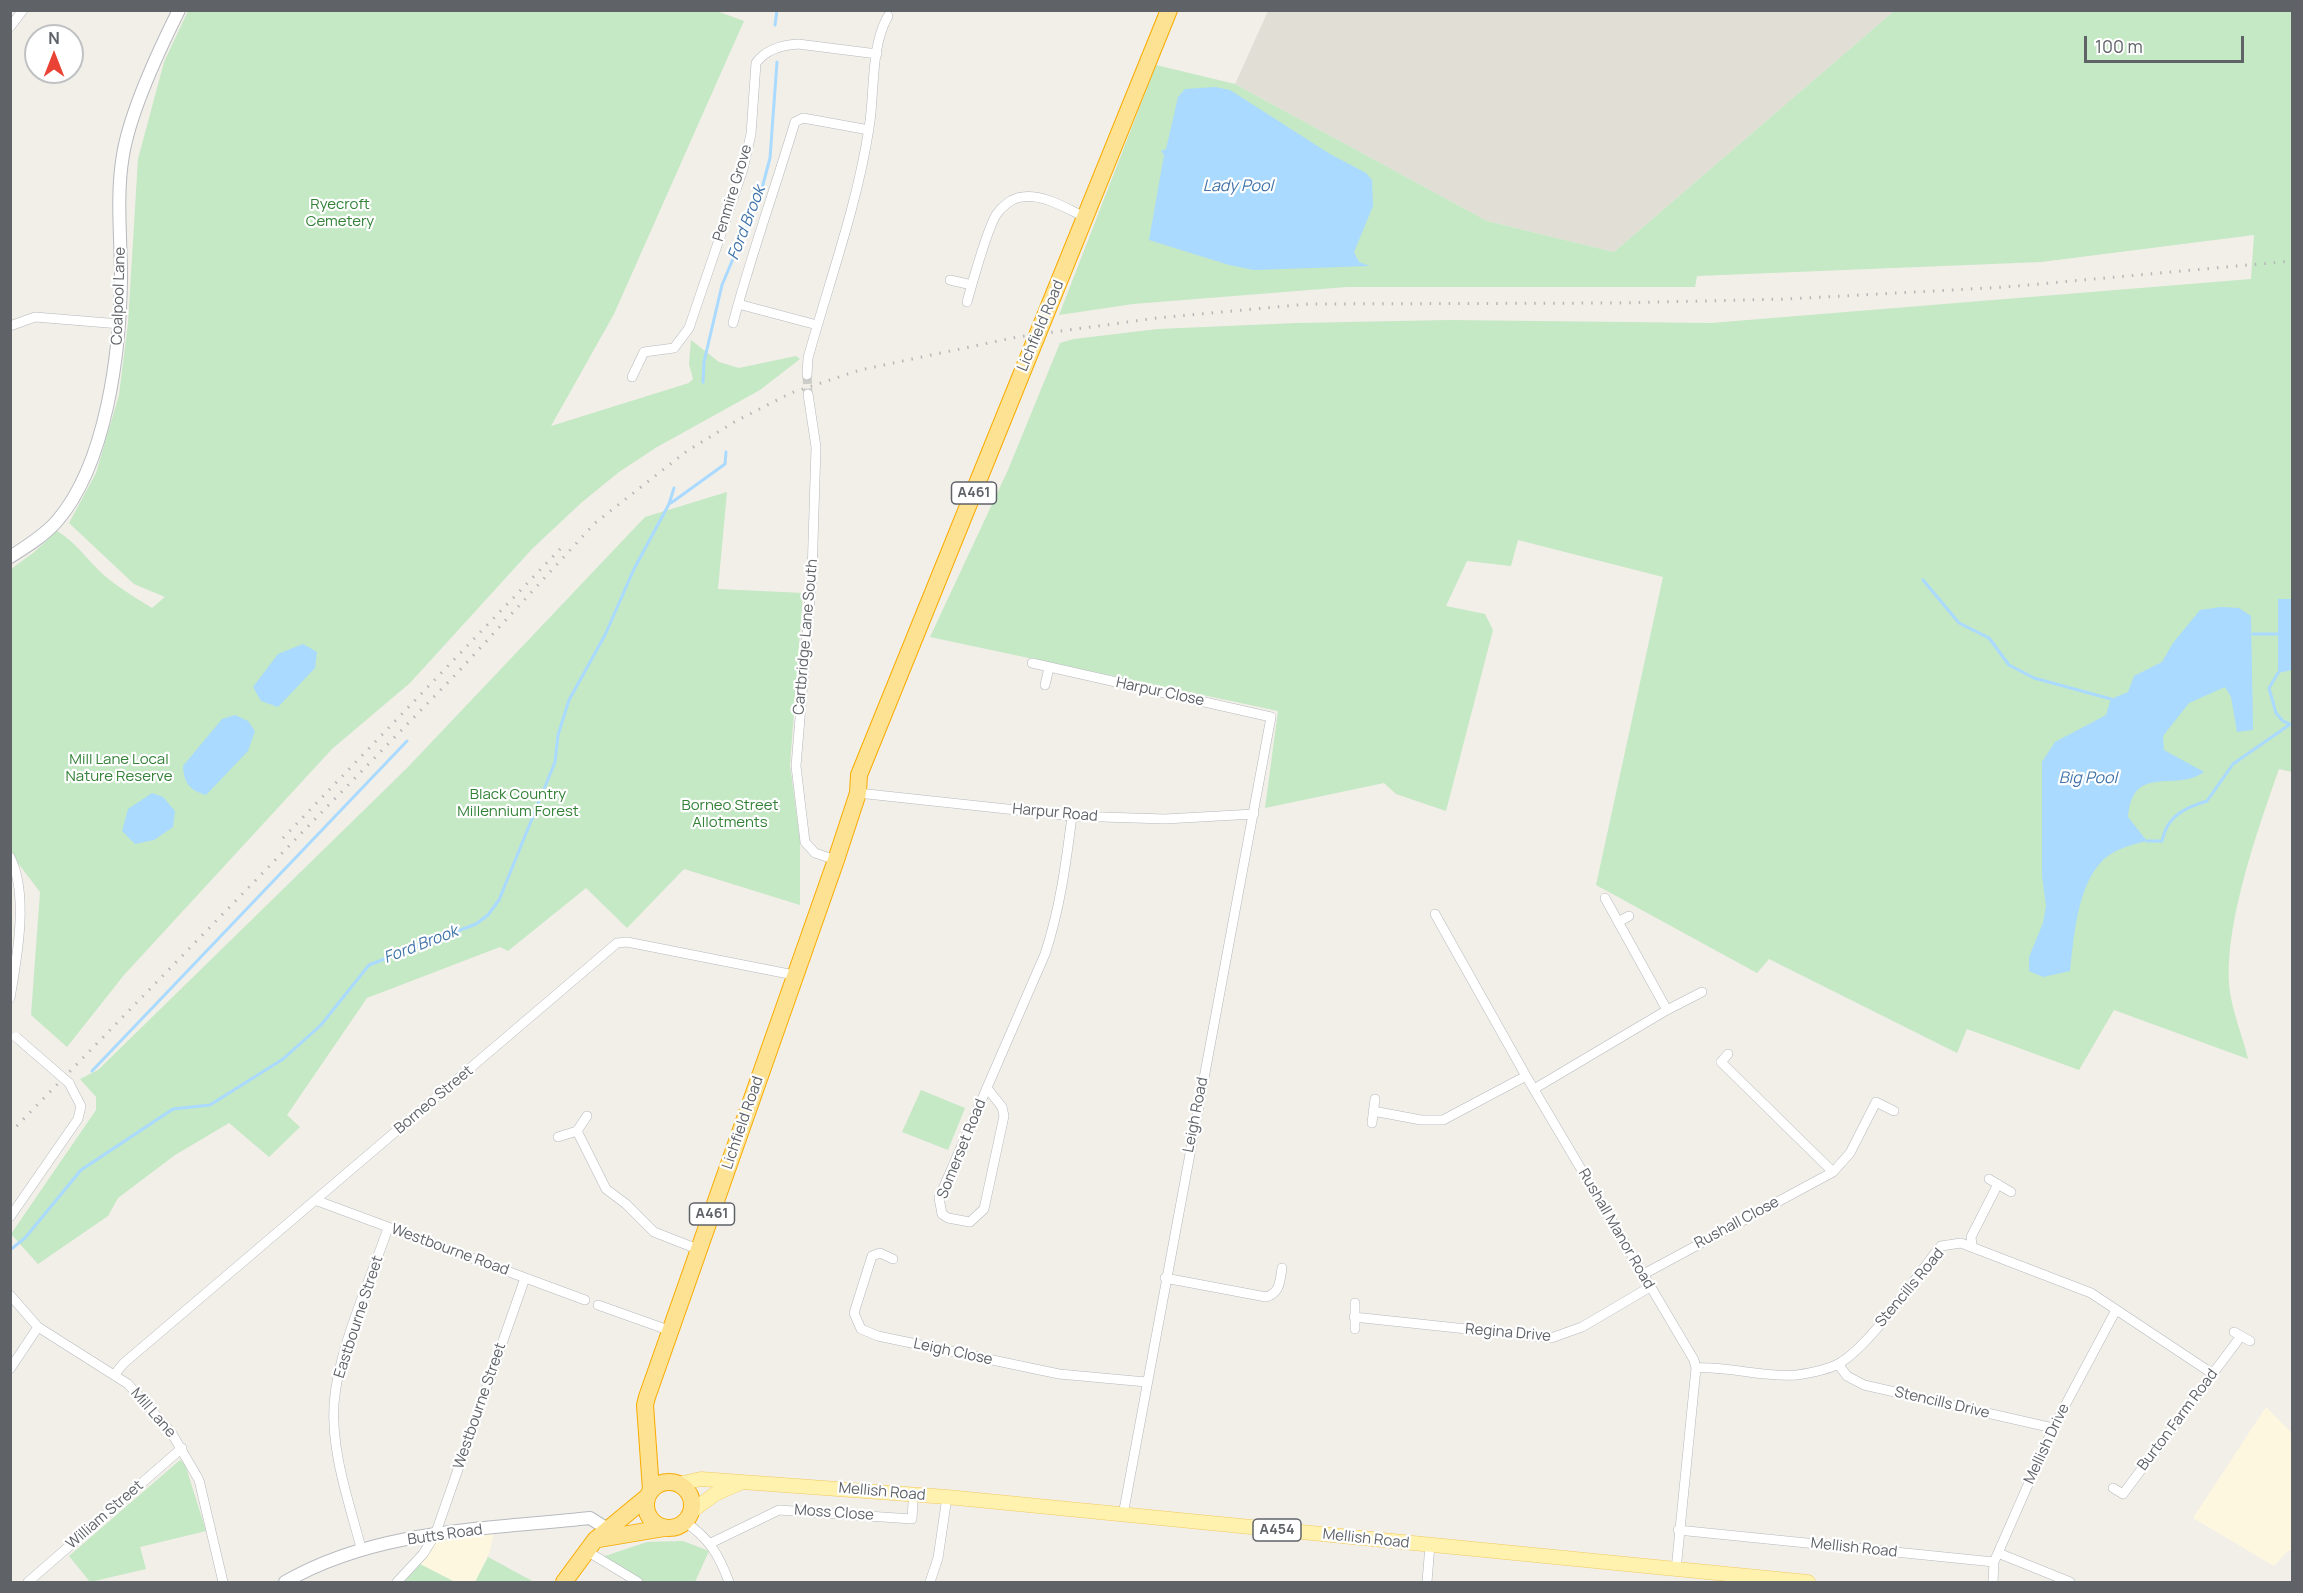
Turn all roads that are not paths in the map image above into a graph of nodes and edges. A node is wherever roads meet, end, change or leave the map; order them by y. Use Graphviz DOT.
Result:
graph roads {
  1 [pos="23,10"];
  2 [pos="179,10"];
  3 [pos="1169,10"];
  4 [pos="888,16"];
  5 [pos="10,27"];
  6 [pos="877,54"];
  7 [pos="869,130"];
  8 [pos="1087,218"];
  9 [pos="950,280"];
  10 [pos="972,285"];
  11 [pos="967,302"];
  12 [pos="738,304"];
  13 [pos="12,321"];
  14 [pos="734,323"];
  15 [pos="120,324"];
  16 [pos="817,325"];
  17 [pos="807,375"];
  18 [pos="632,377"];
  19 [pos="808,394"];
  20 [pos="10,557"];
  21 [pos="1032,663"];
  22 [pos="1049,668"];
  23 [pos="1045,685"];
  24 [pos="1271,717"];
  25 [pos="858,793"];
  26 [pos="1254,814"];
  27 [pos="1072,816"];
  28 [pos="10,857"];
  29 [pos="836,860"];
  30 [pos="1605,898"];
  31 [pos="1436,914"];
  32 [pos="1629,916"];
  33 [pos="1618,922"];
  34 [pos="794,975"];
  35 [pos="1702,992"];
  36 [pos="10,998"];
  37 [pos="1667,1010"];
  38 [pos="13,1035"];
  39 [pos="1728,1054"];
  40 [pos="1526,1076"];
  41 [pos="987,1088"];
  42 [pos="1534,1089"];
  43 [pos="1375,1099"];
  44 [pos="1373,1111"];
  45 [pos="1894,1111"];
  46 [pos="587,1116"];
  47 [pos="1372,1124"];
  48 [pos="577,1131"];
  49 [pos="558,1137"];
  50 [pos="1833,1172"];
  51 [pos="2011,1192"];
  52 [pos="315,1200"];
  53 [pos="10,1217"];
  54 [pos="388,1228"];
  55 [pos="1972,1245"];
  56 [pos="700,1250"];
  57 [pos="893,1259"];
  58 [pos="1279,1270"];
  59 [pos="1642,1275"];
  60 [pos="525,1278"];
  61 [pos="1165,1278"];
  62 [pos="1650,1287"];
  63 [pos="10,1295"];
  64 [pos="585,1300"];
  65 [pos="1355,1303"];
  66 [pos="598,1305"];
  67 [pos="2116,1310"];
  68 [pos="1354,1317"];
  69 [pos="38,1327"];
  70 [pos="1355,1329"];
  71 [pos="671,1331"];
  72 [pos="2250,1341"];
  73 [pos="1838,1364"];
  74 [pos="1696,1368"];
  75 [pos="10,1369"];
  76 [pos="2213,1374"];
  77 [pos="114,1375"];
  78 [pos="1146,1382"];
  79 [pos="2053,1428"];
  80 [pos="182,1448"];
  81 [pos="648,1456"];
  82 [pos="745,1481"];
  83 [pos="673,1483"];
  84 [pos="2113,1488"];
  85 [pos="649,1494"];
  86 [pos="946,1497"];
  87 [pos="913,1503"];
  88 [pos="1123,1515"];
  89 [pos="688,1517"];
  90 [pos="664,1528"];
  91 [pos="1678,1530"];
  92 [pos="435,1534"];
  93 [pos="596,1540"];
  94 [pos="711,1543"];
  95 [pos="1430,1545"];
  96 [pos="361,1548"];
  97 [pos="1996,1557"];
  98 [pos="1676,1570"];
  99 [pos="28,1582"];
  100 [pos="222,1582"];
  101 [pos="285,1582"];
  102 [pos="397,1582"];
  103 [pos="564,1582"];
  104 [pos="638,1582"];
  105 [pos="729,1582"];
  106 [pos="930,1582"];
  107 [pos="1427,1582"];
  108 [pos="1808,1582"];
  109 [pos="1994,1582"];
  110 [pos="2070,1582"];
  1 -- 5 [label="street"];
  2 -- 15 [label="street, Coalpool Lane"];
  3 -- 8 [label="highway, Lichfield Road / A461"];
  4 -- 6 [label="street"];
  6 -- 7 [label="street"];
  6 -- 18 [label="street, Penmire Grove"];
  7 -- 12 [label="street"];
  7 -- 16 [label="street"];
  8 -- 10 [label="street"];
  8 -- 25 [label="highway, Lichfield Road / A461"];
  9 -- 10 [label="street"];
  10 -- 11 [label="street"];
  12 -- 14 [label="street"];
  12 -- 16 [label="street"];
  13 -- 15 [label="street"];
  15 -- 20 [label="street, Coalpool Lane"];
  16 -- 17 [label="street"];
  19 -- 29 [label="street, Cartbridge Lane South"];
  21 -- 22 [label="street, Harpur Close"];
  22 -- 23 [label="street"];
  22 -- 24 [label="street, Harpur Close"];
  24 -- 26 [label="street, Leigh Road"];
  25 -- 27 [label="street, Harpur Road"];
  25 -- 29 [label="highway, Lichfield Road / A461"];
  26 -- 27 [label="street, Harpur Road"];
  26 -- 61 [label="street, Leigh Road"];
  27 -- 41 [label="street, Somerset Road"];
  28 -- 36 [label="street"];
  29 -- 34 [label="highway, Lichfield Road / A461"];
  30 -- 33 [label="street"];
  31 -- 40 [label="street, Rushall Manor Road"];
  32 -- 33 [label="street"];
  33 -- 37 [label="street"];
  34 -- 52 [label="street, Borneo Street"];
  34 -- 56 [label="highway, Lichfield Road / A461"];
  35 -- 37 [label="street"];
  37 -- 42 [label="street"];
  38 -- 53 [label="street, bridge"];
  39 -- 50 [label="street"];
  40 -- 42 [label="street, Rushall Manor Road"];
  40 -- 44 [label="street"];
  41 -- 41 [label="street, Somerset Road"];
  42 -- 59 [label="street, Rushall Manor Road"];
  43 -- 44 [label="street"];
  44 -- 47 [label="street"];
  45 -- 50 [label="street, Rushall Close"];
  46 -- 48 [label="street"];
  48 -- 49 [label="street"];
  48 -- 56 [label="street"];
  50 -- 59 [label="street, Rushall Close"];
  51 -- 55 [label="street"];
  52 -- 54 [label="street, Westbourne Road"];
  52 -- 77 [label="street, Borneo Street"];
  54 -- 60 [label="street, Westbourne Road"];
  54 -- 96 [label="street, Eastbourne Street"];
  55 -- 67 [label="street, Stencills Road"];
  55 -- 73 [label="street, Stencills Road"];
  56 -- 71 [label="highway, Lichfield Road / A461"];
  57 -- 78 [label="street, Leigh Close"];
  58 -- 61 [label="street"];
  59 -- 62 [label="street, Rushall Manor Road"];
  60 -- 64 [label="street, Westbourne Road"];
  60 -- 92 [label="street, Westbourne Street"];
  61 -- 78 [label="street, Leigh Road"];
  62 -- 68 [label="street, Regina Drive"];
  62 -- 74 [label="street, Rushall Manor Road"];
  63 -- 69 [label="street, Mill Lane"];
  65 -- 68 [label="street"];
  66 -- 71 [label="street"];
  67 -- 76 [label="street, Stencills Road"];
  67 -- 79 [label="street, Mellish Drive"];
  68 -- 70 [label="street"];
  69 -- 75 [label="street"];
  69 -- 77 [label="street, Mill Lane"];
  71 -- 81 [label="highway, Lichfield Road / A461"];
  72 -- 76 [label="street, Burton Farm Road"];
  73 -- 74 [label="street, Stencills Road"];
  73 -- 79 [label="street, Stencills Drive"];
  74 -- 91 [label="street"];
  76 -- 84 [label="street, Burton Farm Road"];
  77 -- 80 [label="street, Mill Lane"];
  78 -- 88 [label="street, Leigh Road"];
  79 -- 97 [label="street, Mellish Drive"];
  80 -- 99 [label="street, William Street"];
  80 -- 100 [label="street, Mill Lane"];
  81 -- 83 [label="highway"];
  81 -- 85 [label="highway, Lichfield Road / A461"];
  82 -- 83 [label="main road, Mellish Road / A454"];
  82 -- 86 [label="main road, Mellish Road / A454"];
  82 -- 89 [label="main road, Mellish Road / A454"];
  83 -- 85 [label="highway"];
  83 -- 89 [label="highway"];
  85 -- 90 [label="highway"];
  85 -- 93 [label="highway"];
  86 -- 88 [label="main road, Mellish Road / A454"];
  86 -- 106 [label="street"];
  87 -- 94 [label="street, Moss Close"];
  88 -- 95 [label="main road, Mellish Road / A454"];
  89 -- 90 [label="highway"];
  89 -- 94 [label="street"];
  90 -- 93 [label="highway"];
  91 -- 97 [label="street, Mellish Road"];
  91 -- 98 [label="street"];
  92 -- 93 [label="street, Butts Road"];
  92 -- 96 [label="street, Butts Road"];
  92 -- 102 [label="street, Westbourne Street"];
  93 -- 103 [label="highway"];
  93 -- 104 [label="street"];
  94 -- 105 [label="street"];
  95 -- 98 [label="main road, Mellish Road / A454"];
  95 -- 107 [label="street"];
  96 -- 101 [label="street, Butts Road"];
  97 -- 109 [label="street, Mellish Drive"];
  97 -- 110 [label="street, Mellish Road"];
  98 -- 108 [label="main road, Mellish Road / A454"];
}
